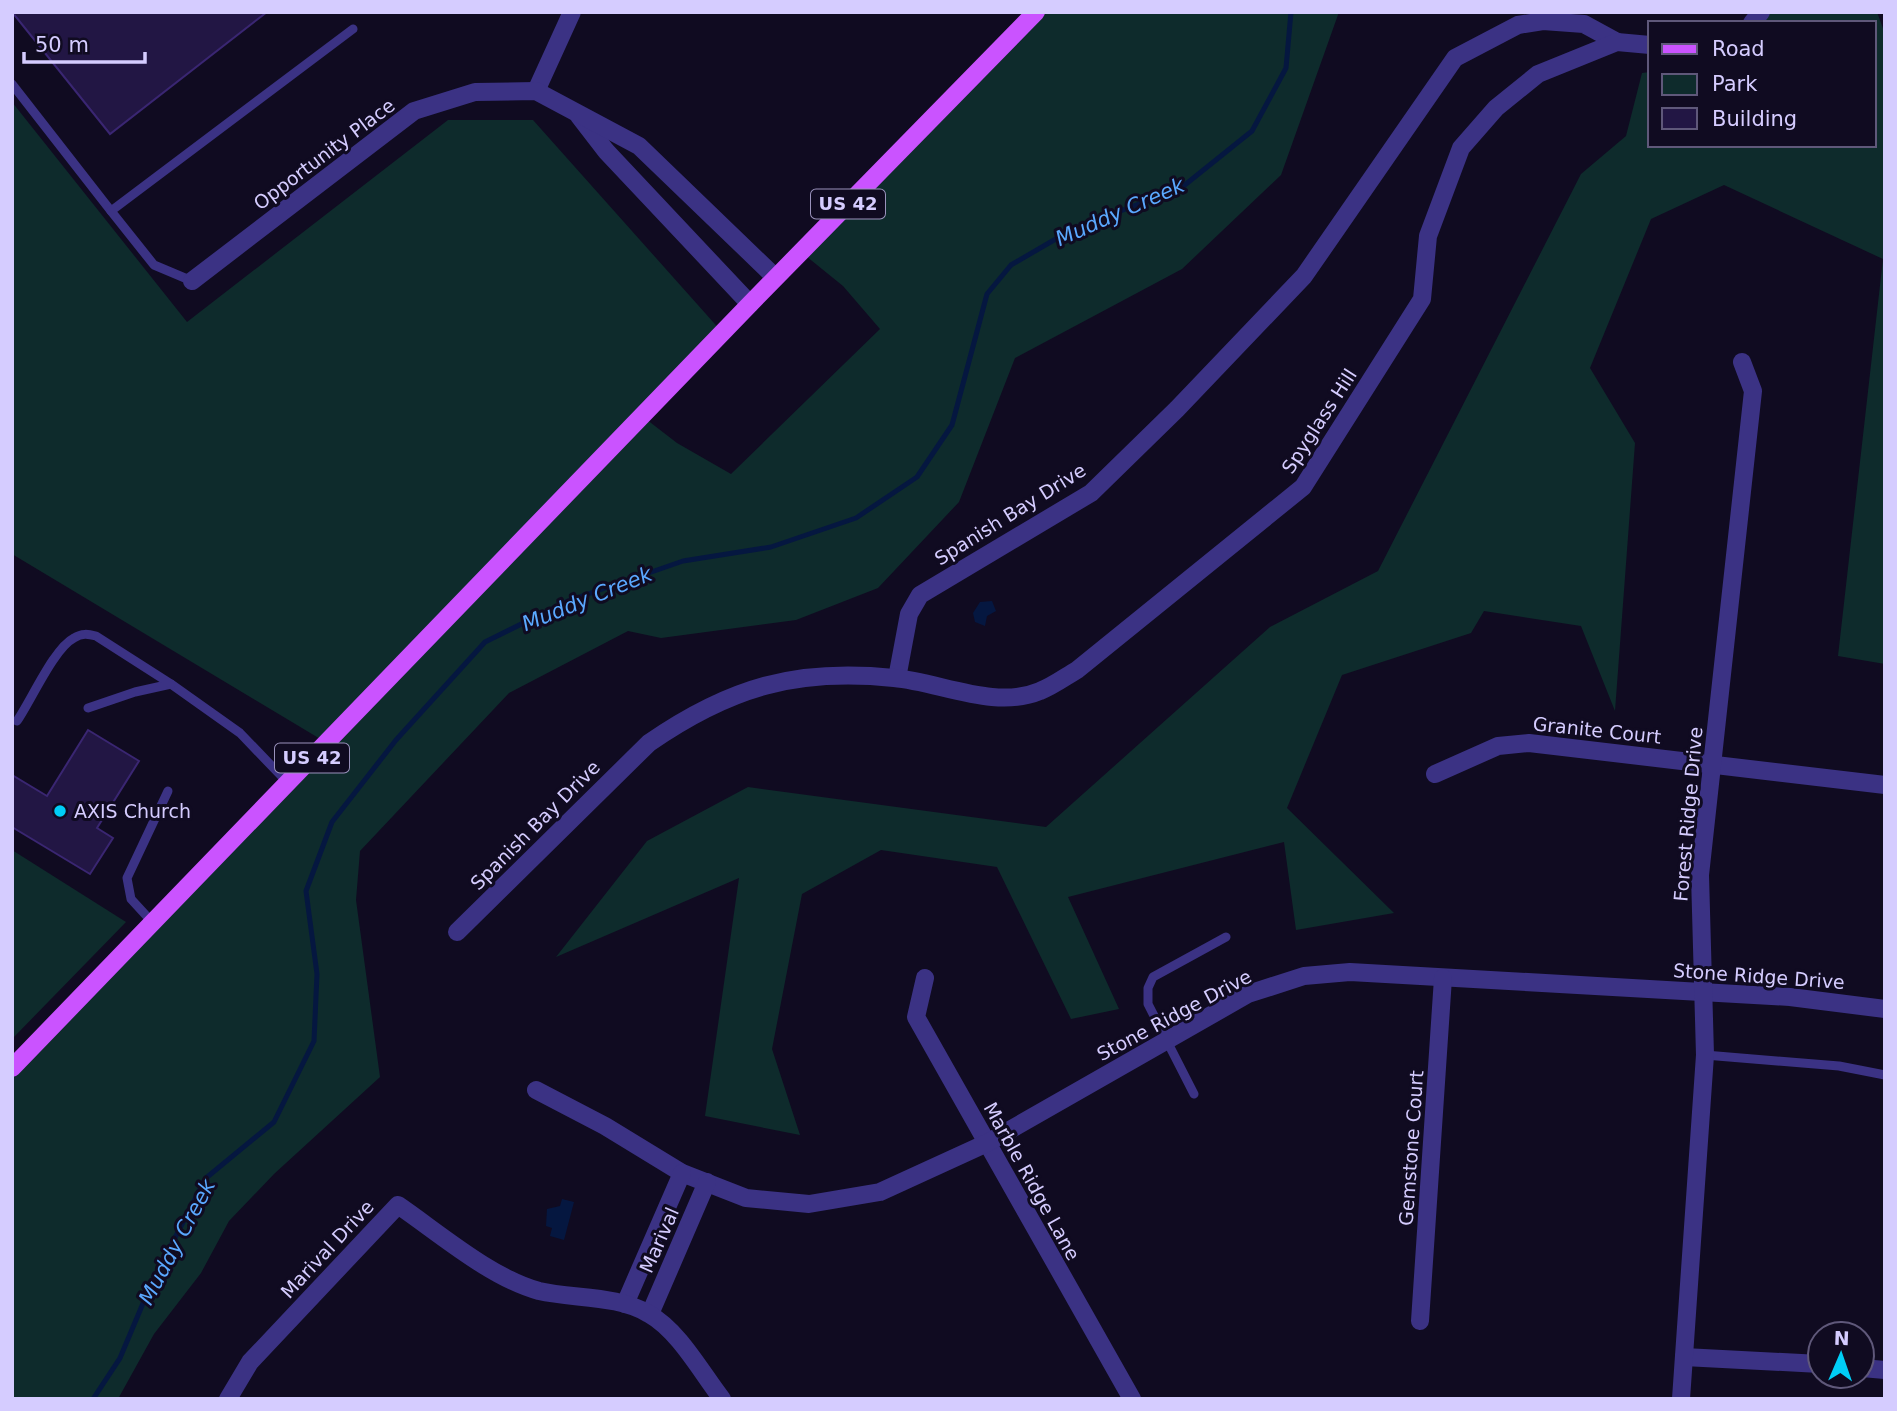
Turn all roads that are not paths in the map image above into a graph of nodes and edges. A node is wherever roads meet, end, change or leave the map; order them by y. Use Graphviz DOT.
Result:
graph roads {
  1 [pos="572,12"];
  2 [pos="1036,12"];
  3 [pos="353,29"];
  4 [pos="1616,42"];
  5 [pos="1648,45"];
  6 [pos="12,84"];
  7 [pos="536,91"];
  8 [pos="575,111"];
  9 [pos="111,211"];
  10 [pos="775,277"];
  11 [pos="192,281"];
  12 [pos="750,304"];
  13 [pos="1742,362"];
  14 [pos="897,678"];
  15 [pos="171,684"];
  16 [pos="88,709"];
  17 [pos="17,721"];
  18 [pos="1713,764"];
  19 [pos="1435,774"];
  20 [pos="288,783"];
  21 [pos="1885,785"];
  22 [pos="168,791"];
  23 [pos="153,923"];
  24 [pos="457,932"];
  25 [pos="1226,937"];
  26 [pos="925,978"];
  27 [pos="1443,978"];
  28 [pos="1704,992"];
  29 [pos="1885,1009"];
  30 [pos="1165,1042"];
  31 [pos="1705,1055"];
  32 [pos="12,1068"];
  33 [pos="1885,1075"];
  34 [pos="536,1090"];
  35 [pos="1194,1094"];
  36 [pos="987,1143"];
  37 [pos="682,1173"];
  38 [pos="707,1182"];
  39 [pos="625,1304"];
  40 [pos="650,1314"];
  41 [pos="1420,1321"];
  42 [pos="1684,1356"];
  43 [pos="1806,1363"];
  44 [pos="228,1399"];
  45 [pos="722,1399"];
  46 [pos="1132,1399"];
  47 [pos="1681,1399"];
  1 -- 7 [label="street"];
  2 -- 10 [label="main road, US 42"];
  3 -- 9 [label="lane"];
  4 -- 5 [label="street, Spyglass Hill"];
  4 -- 14 [label="street, Spanish Bay Drive"];
  4 -- 14 [label="street, Spyglass Hill"];
  6 -- 9 [label="lane"];
  7 -- 8 [label="street, Opportunity Place"];
  7 -- 11 [label="street, Opportunity Place"];
  8 -- 10 [label="street, Opportunity Place"];
  8 -- 12 [label="street, Opportunity Place"];
  9 -- 11 [label="lane"];
  10 -- 12 [label="main road, US 42"];
  12 -- 20 [label="main road, US 42"];
  13 -- 18 [label="street, Forest Ridge Drive"];
  14 -- 24 [label="street, Spanish Bay Drive"];
  15 -- 16 [label="lane"];
  15 -- 17 [label="lane"];
  15 -- 20 [label="lane"];
  18 -- 19 [label="street, Granite Court"];
  18 -- 21 [label="street, Granite Court"];
  18 -- 28 [label="street, Forest Ridge Drive"];
  20 -- 23 [label="main road, US 42"];
  22 -- 23 [label="lane"];
  23 -- 32 [label="main road, US 42"];
  25 -- 30 [label="lane"];
  26 -- 36 [label="street, Marble Ridge Lane"];
  27 -- 28 [label="street, Stone Ridge Drive"];
  27 -- 30 [label="street, Stone Ridge Drive"];
  27 -- 41 [label="street, Gemstone Court"];
  28 -- 29 [label="street, Stone Ridge Drive"];
  28 -- 31 [label="street, Forest Ridge Drive"];
  30 -- 35 [label="lane"];
  30 -- 36 [label="street, Stone Ridge Drive"];
  31 -- 33 [label="lane"];
  31 -- 42 [label="street, Forest Ridge Drive"];
  34 -- 37 [label="street, Stone Ridge Drive"];
  36 -- 38 [label="street, Stone Ridge Drive"];
  36 -- 46 [label="street, Marble Ridge Lane"];
  37 -- 38 [label="street, Stone Ridge Drive"];
  37 -- 39 [label="street, Marival"];
  38 -- 40 [label="street, Marival"];
  39 -- 40 [label="street, Marival Drive"];
  39 -- 44 [label="street, Marival Drive"];
  40 -- 45 [label="street, Marival Drive"];
  42 -- 43 [label="street"];
  42 -- 47 [label="street, Forest Ridge Drive"];
}
